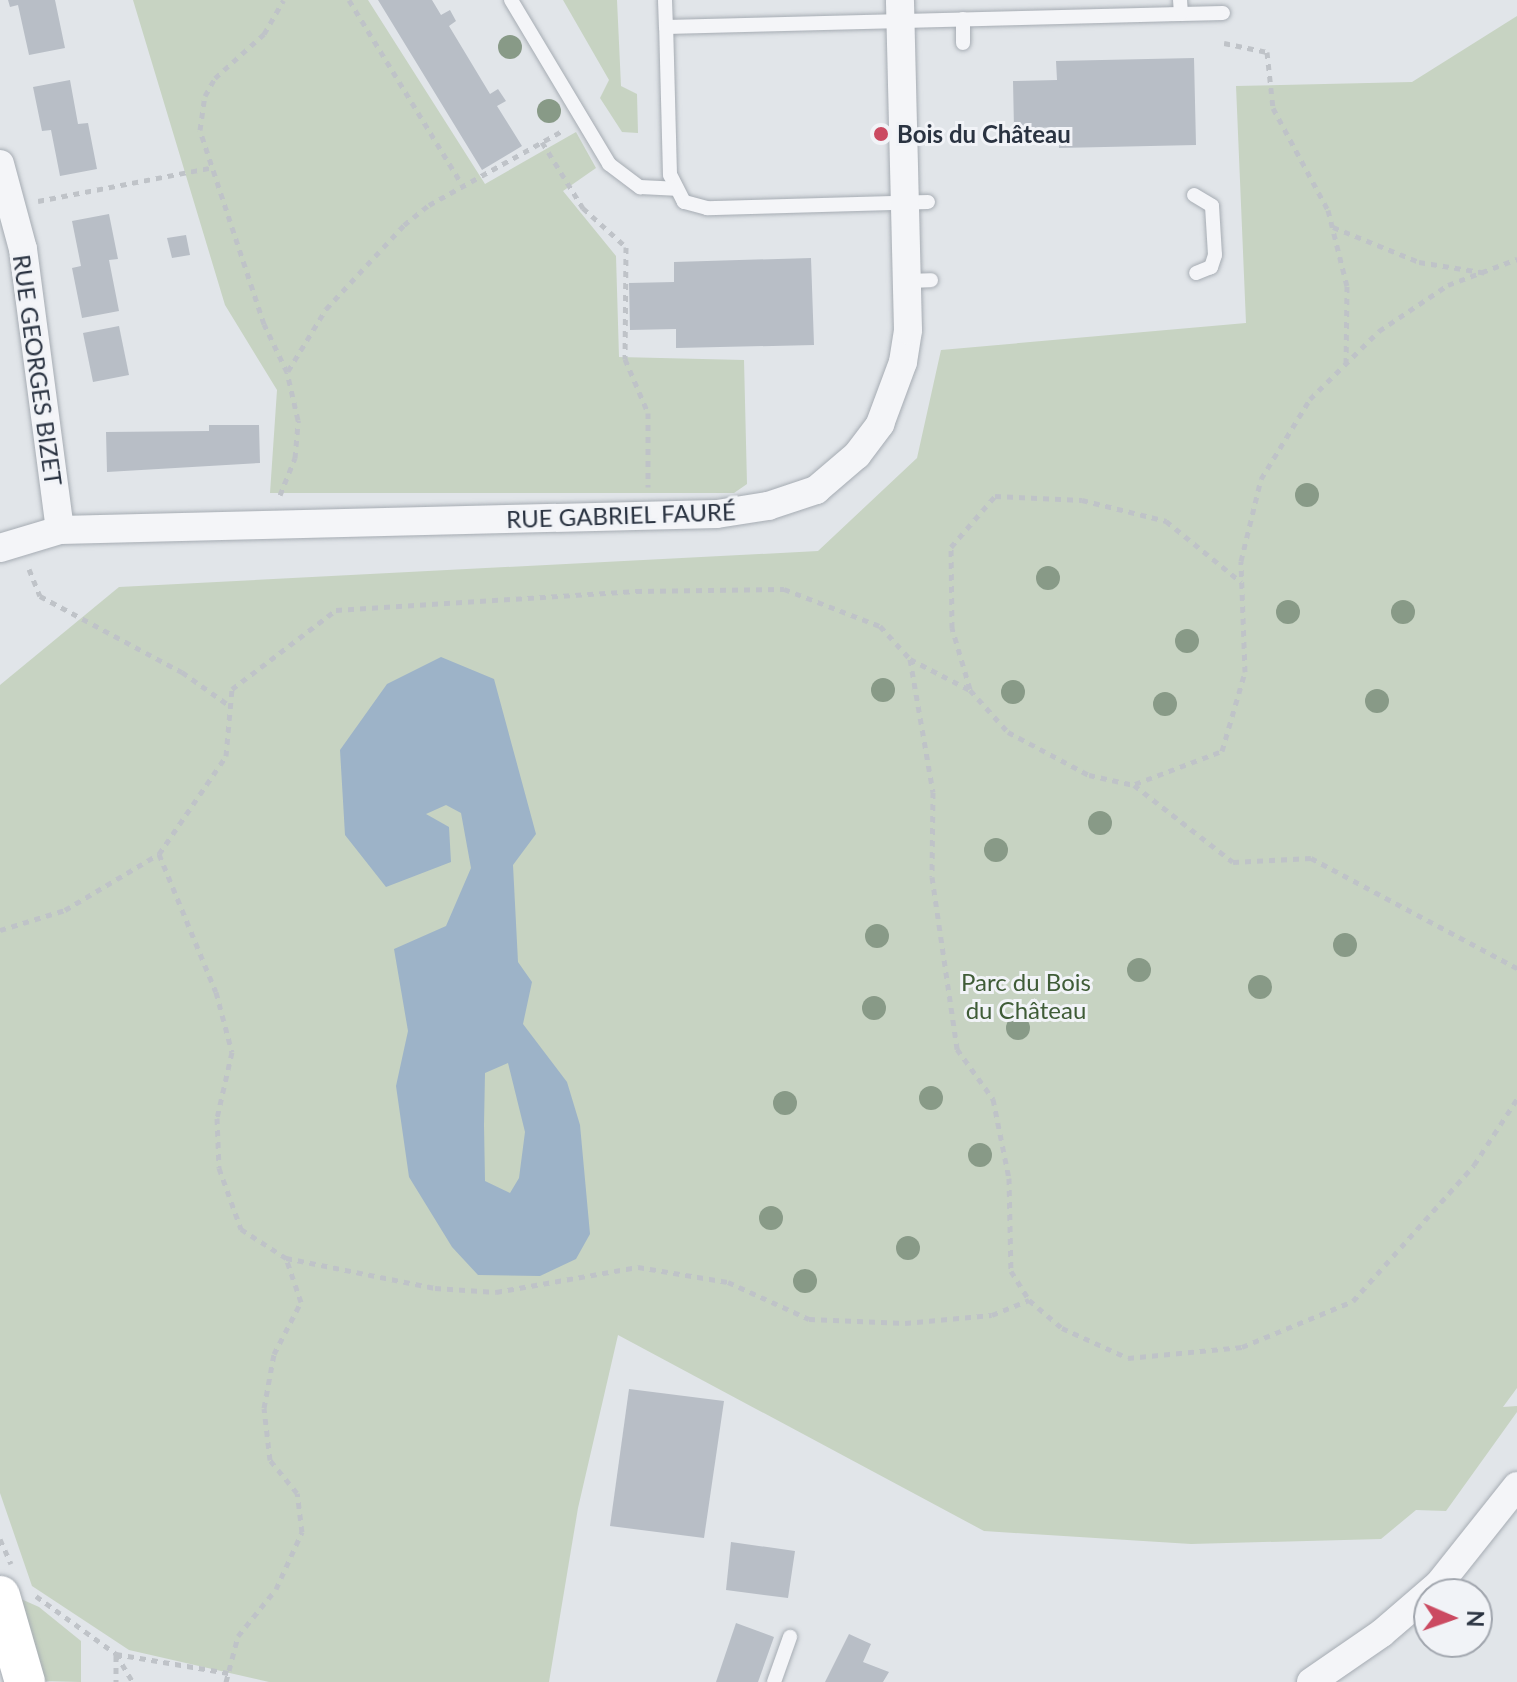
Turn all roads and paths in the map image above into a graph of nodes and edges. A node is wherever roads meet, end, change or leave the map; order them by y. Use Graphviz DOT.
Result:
graph roads {
  1 [pos="284,0"];
  2 [pos="349,0"];
  3 [pos="511,0"];
  4 [pos="665,0"];
  5 [pos="1181,7"];
  6 [pos="900,10"];
  7 [pos="1223,13"];
  8 [pos="963,19"];
  9 [pos="666,27"];
  10 [pos="963,43"];
  11 [pos="1224,43"];
  12 [pos="583,119"];
  13 [pos="542,142"];
  14 [pos="0,164"];
  15 [pos="210,168"];
  16 [pos="463,186"];
  17 [pos="675,189"];
  18 [pos="1194,195"];
  19 [pos="916,202"];
  20 [pos="12,206"];
  21 [pos="1332,226"];
  22 [pos="11,249"];
  23 [pos="1517,259"];
  24 [pos="1196,273"];
  25 [pos="1488,273"];
  26 [pos="1346,364"];
  27 [pos="287,372"];
  28 [pos="647,516"];
  29 [pos="247,526"];
  30 [pos="60,530"];
  31 [pos="8,545"];
  32 [pos="1241,582"];
  33 [pos="910,659"];
  34 [pos="970,690"];
  35 [pos="230,706"];
  36 [pos="1134,785"];
  37 [pos="159,854"];
  38 [pos="0,930"];
  39 [pos="1517,968"];
  40 [pos="1517,1099"];
  41 [pos="286,1258"];
  42 [pos="1029,1300"];
  43 [pos="1517,1486"];
  44 [pos="0,1539"];
  45 [pos="15,1587"];
  46 [pos="790,1637"];
  47 [pos="116,1654"];
  48 [pos="228,1673"];
  49 [pos="25,1682"];
  50 [pos="116,1682"];
  51 [pos="133,1682"];
  52 [pos="226,1682"];
  53 [pos="774,1682"];
  54 [pos="1311,1682"];
  1 -- 15 [label="path"];
  2 -- 16 [label="path"];
  3 -- 12 [label="lane"];
  4 -- 9 [label="lane"];
  5 -- 7 [label="lane"];
  5 -- 8 [label="lane"];
  6 -- 8 [label="lane"];
  6 -- 9 [label="lane"];
  6 -- 19 [label="street, RUE GABRIEL FAURÉ"];
  8 -- 10 [label="lane"];
  9 -- 17 [label="lane"];
  11 -- 21 [label="path"];
  12 -- 13 [label="path"];
  12 -- 17 [label="lane"];
  13 -- 16 [label="path"];
  13 -- 28 [label="path"];
  14 -- 20 [label="street, RUE GEORGES BIZET"];
  15 -- 20 [label="path"];
  15 -- 27 [label="path"];
  16 -- 27 [label="path"];
  17 -- 19 [label="lane"];
  18 -- 24 [label="lane"];
  19 -- 28 [label="street, RUE GABRIEL FAURÉ"];
  20 -- 22 [label="street, RUE GEORGES BIZET"];
  21 -- 25 [label="path"];
  21 -- 26 [label="path"];
  22 -- 30 [label="street, RUE GEORGES BIZET"];
  23 -- 25 [label="path"];
  25 -- 26 [label="path"];
  26 -- 32 [label="path"];
  27 -- 29 [label="path"];
  28 -- 29 [label="street, RUE GABRIEL FAURÉ"];
  29 -- 30 [label="street, RUE GABRIEL FAURÉ"];
  30 -- 31 [label="street, RUE GABRIEL FAURÉ"];
  31 -- 35 [label="path"];
  32 -- 34 [label="path"];
  32 -- 36 [label="path"];
  33 -- 34 [label="path"];
  33 -- 35 [label="path"];
  33 -- 42 [label="path"];
  34 -- 36 [label="path"];
  35 -- 37 [label="path"];
  36 -- 39 [label="path"];
  37 -- 38 [label="path"];
  37 -- 41 [label="path"];
  40 -- 42 [label="path"];
  41 -- 42 [label="path"];
  41 -- 48 [label="path"];
  43 -- 54 [label="street"];
  44 -- 45 [label="path"];
  45 -- 47 [label="path"];
  45 -- 49 [label="main road"];
  46 -- 53 [label="lane"];
  47 -- 48 [label="path"];
  47 -- 50 [label="path"];
  47 -- 51 [label="path"];
  48 -- 52 [label="path"];
}
